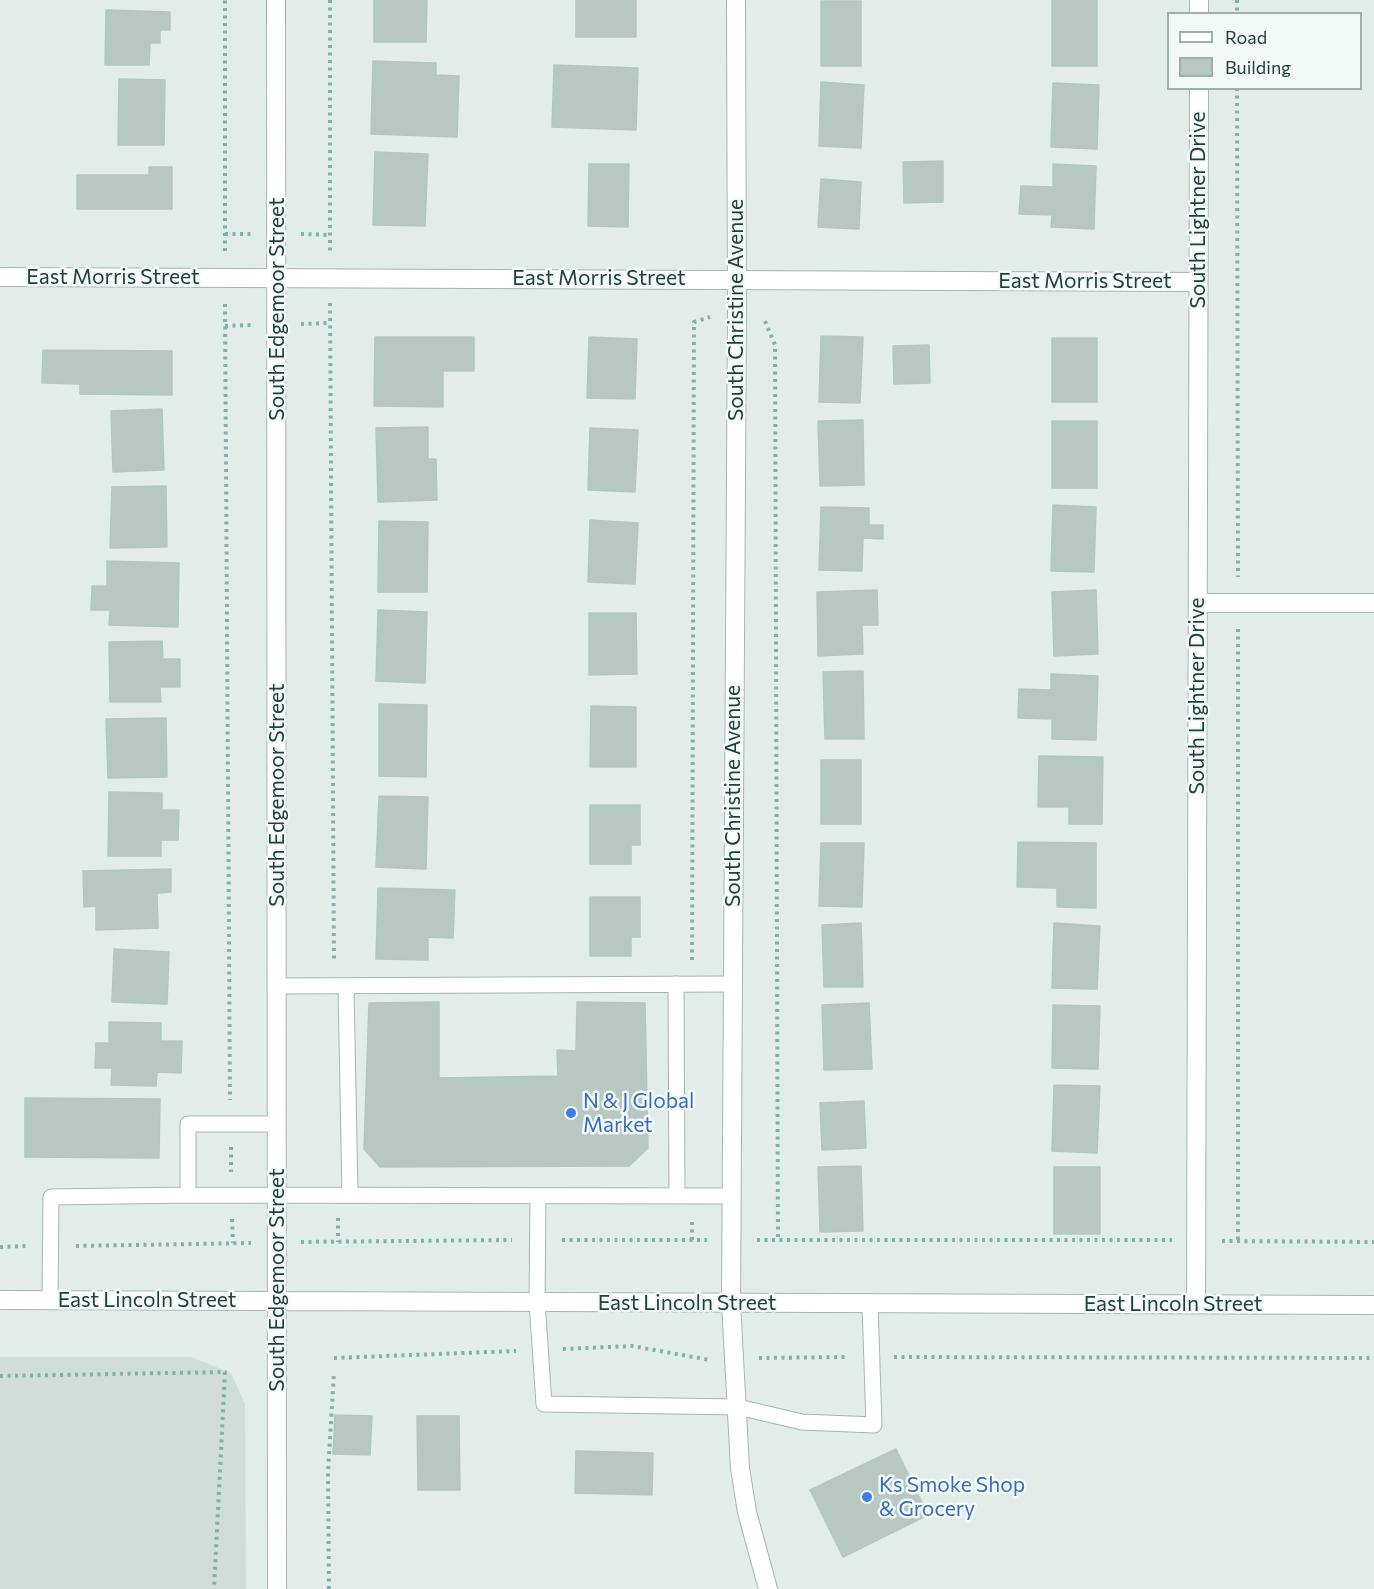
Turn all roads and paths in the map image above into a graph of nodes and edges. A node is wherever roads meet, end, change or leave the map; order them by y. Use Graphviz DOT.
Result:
graph roads {
  1 [pos="225,0"];
  2 [pos="276,0"];
  3 [pos="330,0"];
  4 [pos="736,0"];
  5 [pos="1198,90"];
  6 [pos="1237,90"];
  7 [pos="0,277"];
  8 [pos="225,277"];
  9 [pos="278,277"];
  10 [pos="330,277"];
  11 [pos="737,279"];
  12 [pos="1198,282"];
  13 [pos="1198,603"];
  14 [pos="1238,603"];
  15 [pos="1374,603"];
  16 [pos="676,984"];
  17 [pos="731,984"];
  18 [pos="277,986"];
  19 [pos="340,986"];
  20 [pos="230,1124"];
  21 [pos="277,1124"];
  22 [pos="188,1195"];
  23 [pos="232,1195"];
  24 [pos="277,1195"];
  25 [pos="344,1195"];
  26 [pos="538,1196"];
  27 [pos="677,1196"];
  28 [pos="730,1196"];
  29 [pos="538,1240"];
  30 [pos="730,1240"];
  31 [pos="1196,1240"];
  32 [pos="1238,1241"];
  33 [pos="338,1242"];
  34 [pos="1374,1242"];
  35 [pos="233,1243"];
  36 [pos="277,1243"];
  37 [pos="50,1246"];
  38 [pos="0,1247"];
  39 [pos="0,1300"];
  40 [pos="50,1300"];
  41 [pos="277,1301"];
  42 [pos="537,1302"];
  43 [pos="730,1303"];
  44 [pos="870,1304"];
  45 [pos="1196,1304"];
  46 [pos="1374,1305"];
  47 [pos="334,1373"];
  48 [pos="0,1376"];
  49 [pos="738,1407"];
  50 [pos="214,1589"];
  51 [pos="277,1589"];
  52 [pos="329,1589"];
  53 [pos="768,1589"];
  1 -- 8 [label="path"];
  2 -- 9 [label="street, South Edgemoor Street"];
  3 -- 10 [label="path"];
  4 -- 11 [label="street, South Christine Avenue"];
  5 -- 12 [label="street, South Lightner Drive"];
  6 -- 14 [label="path"];
  7 -- 8 [label="street, East Morris Street"];
  8 -- 9 [label="street, East Morris Street"];
  8 -- 20 [label="path"];
  9 -- 10 [label="street, East Morris Street"];
  9 -- 18 [label="street, South Edgemoor Street"];
  10 -- 11 [label="street, East Morris Street"];
  10 -- 19 [label="path"];
  11 -- 12 [label="street, East Morris Street"];
  11 -- 17 [label="street, South Christine Avenue"];
  12 -- 13 [label="street, South Lightner Drive"];
  13 -- 14 [label="street"];
  13 -- 31 [label="street, South Lightner Drive"];
  14 -- 15 [label="street"];
  14 -- 32 [label="path"];
  16 -- 17 [label="lane"];
  16 -- 19 [label="lane"];
  16 -- 27 [label="lane"];
  17 -- 28 [label="street, South Christine Avenue"];
  18 -- 19 [label="lane"];
  18 -- 21 [label="street, South Edgemoor Street"];
  19 -- 25 [label="lane"];
  20 -- 21 [label="lane"];
  20 -- 22 [label="lane"];
  20 -- 23 [label="path"];
  21 -- 24 [label="street, South Edgemoor Street"];
  22 -- 23 [label="lane"];
  22 -- 37 [label="lane"];
  23 -- 24 [label="lane"];
  23 -- 35 [label="path"];
  24 -- 25 [label="lane"];
  24 -- 36 [label="street, South Edgemoor Street"];
  25 -- 26 [label="lane"];
  25 -- 33 [label="path"];
  26 -- 27 [label="lane"];
  26 -- 29 [label="lane"];
  27 -- 28 [label="lane"];
  28 -- 30 [label="street, South Christine Avenue"];
  29 -- 30 [label="path"];
  29 -- 33 [label="path"];
  29 -- 42 [label="lane"];
  30 -- 31 [label="path"];
  30 -- 43 [label="street, South Christine Avenue"];
  31 -- 32 [label="path"];
  31 -- 45 [label="street, South Lightner Drive"];
  32 -- 34 [label="path"];
  33 -- 36 [label="path"];
  35 -- 36 [label="path"];
  35 -- 37 [label="path"];
  36 -- 41 [label="street, South Edgemoor Street"];
  37 -- 38 [label="path"];
  37 -- 40 [label="lane"];
  39 -- 40 [label="street, East Lincoln Street"];
  40 -- 41 [label="street, East Lincoln Street"];
  41 -- 42 [label="street, East Lincoln Street"];
  41 -- 51 [label="street, South Edgemoor Street"];
  42 -- 43 [label="street, East Lincoln Street"];
  42 -- 49 [label="lane"];
  43 -- 44 [label="street, East Lincoln Street"];
  43 -- 49 [label="street, South Christine Avenue"];
  44 -- 45 [label="street, East Lincoln Street"];
  44 -- 49 [label="lane"];
  45 -- 46 [label="street, East Lincoln Street"];
  47 -- 52 [label="path"];
  48 -- 50 [label="path"];
  49 -- 53 [label="street, South Christine Avenue"];
}
